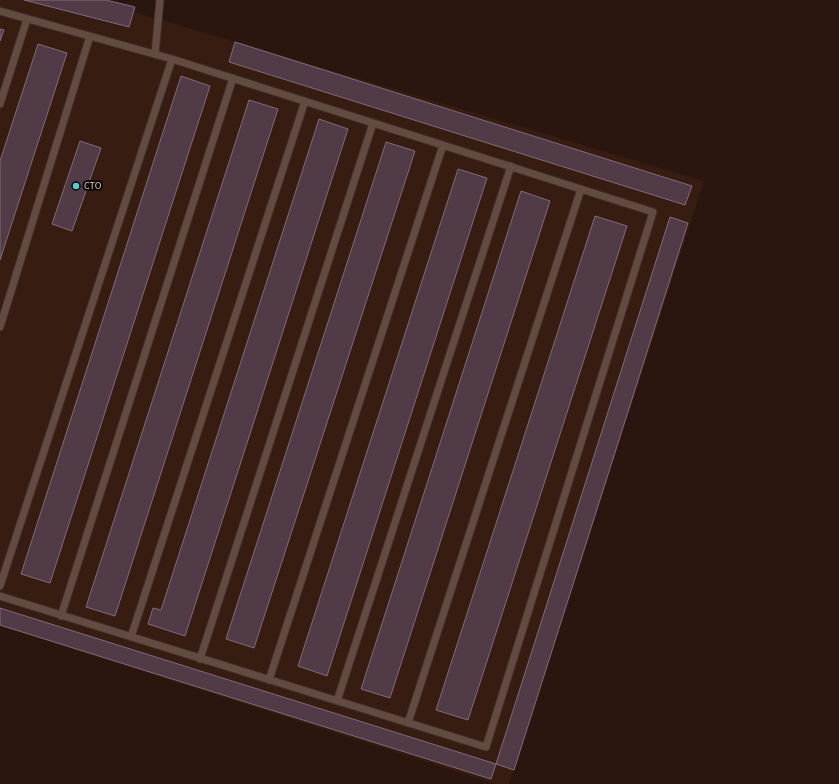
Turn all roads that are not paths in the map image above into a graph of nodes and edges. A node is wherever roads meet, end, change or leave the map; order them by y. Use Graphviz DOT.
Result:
graph roads {
  1 [pos="160,0"];
  2 [pos="0,11"];
  3 [pos="27,19"];
  4 [pos="90,36"];
  5 [pos="155,54"];
  6 [pos="172,58"];
  7 [pos="232,78"];
  8 [pos="305,101"];
  9 [pos="0,104"];
  10 [pos="373,123"];
  11 [pos="443,145"];
  12 [pos="511,166"];
  13 [pos="581,189"];
  14 [pos="0,327"];
  15 [pos="0,586"];
  16 [pos="0,596"];
  17 [pos="61,616"];
  18 [pos="131,637"];
  19 [pos="200,658"];
  20 [pos="269,680"];
  21 [pos="337,701"];
  22 [pos="408,723"];
  1 -- 5 [label="lane"];
  2 -- 3 [label="lane"];
  3 -- 4 [label="lane"];
  3 -- 9 [label="lane"];
  4 -- 5 [label="lane"];
  4 -- 14 [label="lane"];
  5 -- 6 [label="lane"];
  6 -- 7 [label="lane"];
  6 -- 15 [label="lane"];
  7 -- 8 [label="lane"];
  7 -- 17 [label="lane"];
  8 -- 10 [label="lane"];
  8 -- 18 [label="lane"];
  10 -- 11 [label="lane"];
  10 -- 19 [label="lane"];
  11 -- 12 [label="lane"];
  11 -- 20 [label="lane"];
  12 -- 13 [label="lane"];
  12 -- 21 [label="lane"];
  13 -- 22 [label="lane"];
  13 -- 22 [label="lane"];
  16 -- 17 [label="lane"];
  17 -- 18 [label="lane"];
  18 -- 19 [label="lane"];
  19 -- 20 [label="lane"];
  20 -- 21 [label="lane"];
  21 -- 22 [label="lane"];
}
